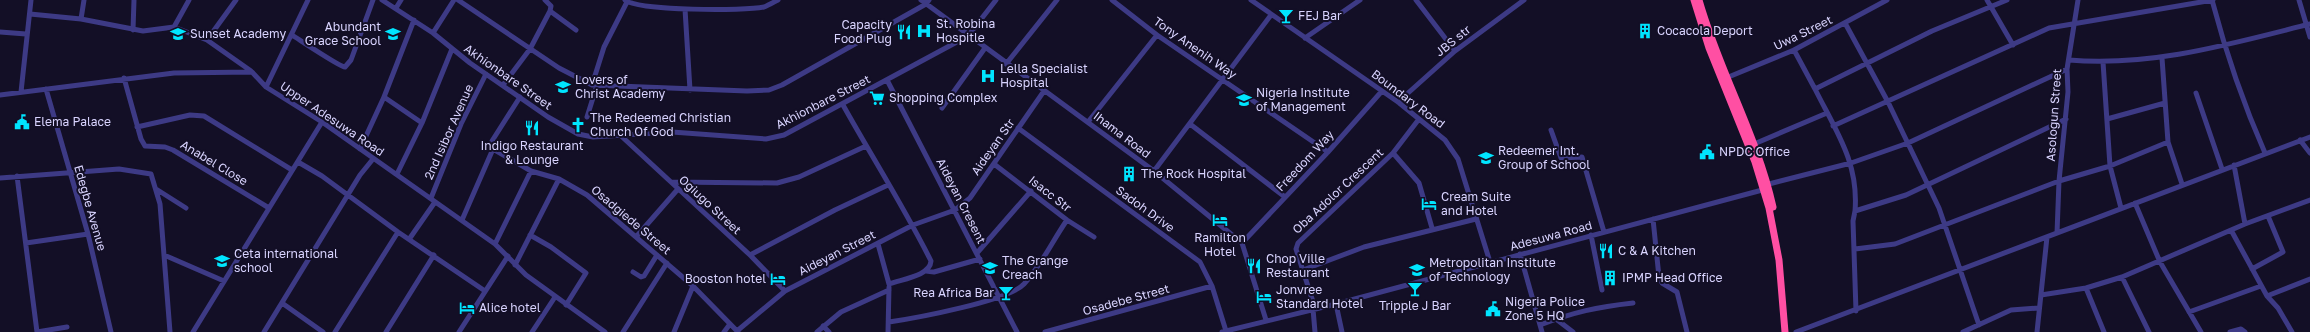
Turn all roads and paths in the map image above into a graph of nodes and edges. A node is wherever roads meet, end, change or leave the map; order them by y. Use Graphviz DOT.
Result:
graph roads {
  1 [pos="31,0"];
  2 [pos="84,0"];
  3 [pos="134,0"];
  4 [pos="189,0"];
  5 [pos="236,0"];
  6 [pos="308,0"];
  7 [pos="374,0"];
  8 [pos="382,0"];
  9 [pos="401,0"];
  10 [pos="454,0"];
  11 [pos="458,0"];
  12 [pos="545,0"];
  13 [pos="778,0"];
  14 [pos="921,0"];
  15 [pos="996,0"];
  16 [pos="1057,0"];
  17 [pos="1112,0"];
  18 [pos="1251,0"];
  19 [pos="1360,0"];
  20 [pos="1524,0"];
  21 [pos="1694,0"];
  22 [pos="1699,0"];
  23 [pos="1887,0"];
  24 [pos="1987,0"];
  25 [pos="2007,0"];
  26 [pos="2078,0"];
  27 [pos="2212,0"];
  28 [pos="2299,0"];
  29 [pos="627,1"];
  30 [pos="1418,1"];
  31 [pos="928,2"];
  32 [pos="1990,7"];
  33 [pos="396,8"];
  34 [pos="685,9"];
  35 [pos="550,11"];
  36 [pos="30,14"];
  37 [pos="1271,15"];
  38 [pos="81,19"];
  39 [pos="414,20"];
  40 [pos="2074,22"];
  41 [pos="1845,23"];
  42 [pos="2308,24"];
  43 [pos="174,27"];
  44 [pos="132,30"];
  45 [pos="576,30"];
  46 [pos="0,32"];
  47 [pos="433,33"];
  48 [pos="26,34"];
  49 [pos="292,35"];
  50 [pos="1157,35"];
  51 [pos="968,36"];
  52 [pos="2310,37"];
  53 [pos="1305,38"];
  54 [pos="207,40"];
  55 [pos="2013,45"];
  56 [pos="2224,46"];
  57 [pos="985,48"];
  58 [pos="452,49"];
  59 [pos="530,49"];
  60 [pos="1794,50"];
  61 [pos="1455,52"];
  62 [pos="2162,58"];
  63 [pos="2069,60"];
  64 [pos="1867,62"];
  65 [pos="2103,62"];
  66 [pos="1006,64"];
  67 [pos="2067,69"];
  68 [pos="252,72"];
  69 [pos="486,74"];
  70 [pos="124,78"];
  71 [pos="1726,78"];
  72 [pos="887,80"];
  73 [pos="1223,80"];
  74 [pos="503,85"];
  75 [pos="594,85"];
  76 [pos="266,87"];
  77 [pos="1815,89"];
  78 [pos="46,90"];
  79 [pos="690,90"];
  80 [pos="1044,91"];
  81 [pos="1382,91"];
  82 [pos="21,92"];
  83 [pos="2196,93"];
  84 [pos="0,95"];
  85 [pos="384,97"];
  86 [pos="520,97"];
  87 [pos="1398,102"];
  88 [pos="1888,102"];
  89 [pos="2165,103"];
  90 [pos="843,104"];
  91 [pos="942,108"];
  92 [pos="1827,113"];
  93 [pos="587,116"];
  94 [pos="1419,119"];
  95 [pos="2066,119"];
  96 [pos="2107,120"];
  97 [pos="322,122"];
  98 [pos="1088,122"];
  99 [pos="422,123"];
  100 [pos="1190,124"];
  101 [pos="1833,126"];
  102 [pos="137,127"];
  103 [pos="1018,128"];
  104 [pos="1552,130"];
  105 [pos="619,134"];
  106 [pos="2310,137"];
  107 [pos="2300,140"];
  108 [pos="2168,142"];
  109 [pos="1908,143"];
  110 [pos="1754,144"];
  111 [pos="866,146"];
  112 [pos="360,149"];
  113 [pos="493,149"];
  114 [pos="1328,152"];
  115 [pos="1393,153"];
  116 [pos="2264,153"];
  117 [pos="2310,153"];
  118 [pos="373,159"];
  119 [pos="298,162"];
  120 [pos="1851,163"];
  121 [pos="994,164"];
  122 [pos="2234,165"];
  123 [pos="2110,166"];
  124 [pos="2222,169"];
  125 [pos="292,170"];
  126 [pos="531,171"];
  127 [pos="1154,171"];
  128 [pos="70,172"];
  129 [pos="397,174"];
  130 [pos="16,176"];
  131 [pos="0,178"];
  132 [pos="559,179"];
  133 [pos="2059,181"];
  134 [pos="671,182"];
  135 [pos="1928,182"];
  136 [pos="2182,184"];
  137 [pos="888,185"];
  138 [pos="1766,187"];
  139 [pos="156,189"];
  140 [pos="678,189"];
  141 [pos="1031,191"];
  142 [pos="348,195"];
  143 [pos="1285,197"];
  144 [pos="433,200"];
  145 [pos="2309,201"];
  146 [pos="2135,203"];
  147 [pos="186,208"];
  148 [pos="269,208"];
  149 [pos="2121,208"];
  150 [pos="955,210"];
  151 [pos="1855,211"];
  152 [pos="2268,216"];
  153 [pos="1476,219"];
  154 [pos="462,220"];
  155 [pos="1067,220"];
  156 [pos="1653,220"];
  157 [pos="2245,224"];
  158 [pos="913,225"];
  159 [pos="1946,226"];
  160 [pos="1432,228"];
  161 [pos="2231,230"];
  162 [pos="398,232"];
  163 [pos="1604,232"];
  164 [pos="2057,233"];
  165 [pos="88,234"];
  166 [pos="530,235"];
  167 [pos="1591,235"];
  168 [pos="636,237"];
  169 [pos="2047,237"];
  170 [pos="410,238"];
  171 [pos="1094,238"];
  172 [pos="26,242"];
  173 [pos="1242,243"];
  174 [pos="495,244"];
  175 [pos="878,244"];
  176 [pos="1855,249"];
  177 [pos="977,253"];
  178 [pos="1520,254"];
  179 [pos="164,255"];
  180 [pos="434,255"];
  181 [pos="658,255"];
  182 [pos="750,255"];
  183 [pos="508,256"];
  184 [pos="980,259"];
  185 [pos="1490,262"];
  186 [pos="2160,262"];
  187 [pos="667,263"];
  188 [pos="515,264"];
  189 [pos="2252,269"];
  190 [pos="1303,270"];
  191 [pos="926,271"];
  192 [pos="1961,271"];
  193 [pos="633,272"];
  194 [pos="2122,277"];
  195 [pos="2310,279"];
  196 [pos="224,281"];
  197 [pos="889,284"];
  198 [pos="693,286"];
  199 [pos="1212,286"];
  200 [pos="2261,286"];
  201 [pos="2086,288"];
  202 [pos="889,290"];
  203 [pos="1602,290"];
  204 [pos="485,291"];
  205 [pos="785,291"];
  206 [pos="1000,296"];
  207 [pos="2041,296"];
  208 [pos="2267,296"];
  209 [pos="555,297"];
  210 [pos="282,303"];
  211 [pos="1633,303"];
  212 [pos="1336,304"];
  213 [pos="566,305"];
  214 [pos="2039,308"];
  215 [pos="1314,309"];
  216 [pos="1856,311"];
  217 [pos="2189,312"];
  218 [pos="1556,319"];
  219 [pos="1266,320"];
  220 [pos="889,322"];
  221 [pos="730,324"];
  222 [pos="1979,324"];
  223 [pos="823,326"];
  224 [pos="1540,326"];
  225 [pos="67,327"];
  226 [pos="314,330"];
  227 [pos="598,330"];
  228 [pos="738,331"];
  229 [pos="1224,331"];
  230 [pos="37,332"];
  231 [pos="111,332"];
  232 [pos="170,332"];
  233 [pos="193,332"];
  234 [pos="264,332"];
  235 [pos="323,332"];
  236 [pos="334,332"];
  237 [pos="386,332"];
  238 [pos="458,332"];
  239 [pos="532,332"];
  240 [pos="605,332"];
  241 [pos="623,332"];
  242 [pos="674,332"];
  243 [pos="724,332"];
  244 [pos="817,332"];
  245 [pos="829,332"];
  246 [pos="888,332"];
  247 [pos="1017,332"];
  248 [pos="1045,332"];
  249 [pos="1315,332"];
  250 [pos="1342,332"];
  251 [pos="1542,332"];
  252 [pos="1573,332"];
  253 [pos="1687,332"];
  254 [pos="1786,332"];
  255 [pos="1790,332"];
  256 [pos="1796,332"];
  257 [pos="1963,332"];
  258 [pos="2037,332"];
  259 [pos="2104,332"];
  260 [pos="2149,332"];
  261 [pos="2201,332"];
  262 [pos="2230,332"];
  263 [pos="2245,332"];
  264 [pos="2292,332"];
  1 -- 36 [label="street"];
  2 -- 38 [label="street"];
  3 -- 44 [label="street"];
  4 -- 43 [label="street"];
  5 -- 54 [label="street"];
  6 -- 49 [label="street"];
  7 -- 49 [label="street"];
  8 -- 33 [label="street, Akhionbare Street"];
  9 -- 33 [label="street"];
  10 -- 47 [label="street"];
  11 -- 59 [label="street"];
  12 -- 35 [label="street"];
  13 -- 34 [label="street"];
  14 -- 31 [label="street, Ihama Road"];
  15 -- 51 [label="street"];
  16 -- 66 [label="street"];
  17 -- 50 [label="street, Tony Anenih Way"];
  18 -- 37 [label="street, Boundary Road"];
  19 -- 53 [label="street"];
  20 -- 61 [label="street, JBS str"];
  21 -- 138 [label="highway"];
  22 -- 71 [label="highway"];
  23 -- 41 [label="street, Uwa Street"];
  24 -- 32 [label="street"];
  25 -- 32 [label="street"];
  26 -- 40 [label="street, Asologun Street"];
  27 -- 40 [label="street"];
  27 -- 56 [label="street"];
  28 -- 42 [label="street"];
  29 -- 34 [label="street"];
  29 -- 75 [label="street"];
  30 -- 61 [label="street"];
  31 -- 51 [label="street, Ihama Road"];
  31 -- 79 [label="street"];
  32 -- 55 [label="street"];
  32 -- 64 [label="street"];
  33 -- 39 [label="street, Akhionbare Street"];
  34 -- 79 [label="street"];
  35 -- 45 [label="street"];
  35 -- 59 [label="street"];
  36 -- 38 [label="street"];
  36 -- 48 [label="street"];
  37 -- 53 [label="street, Boundary Road"];
  37 -- 73 [label="street"];
  38 -- 44 [label="street"];
  39 -- 47 [label="street, Akhionbare Street"];
  39 -- 85 [label="street"];
  40 -- 55 [label="street"];
  40 -- 63 [label="street, Asologun Street"];
  41 -- 60 [label="street, Uwa Street"];
  41 -- 64 [label="street"];
  42 -- 52 [label="street"];
  42 -- 56 [label="street"];
  43 -- 44 [label="street"];
  43 -- 54 [label="street, Upper Adesuwa Road"];
  46 -- 48 [label="street"];
  47 -- 58 [label="street, Akhionbare Street"];
  48 -- 82 [label="street"];
  49 -- 76 [label="street"];
  50 -- 73 [label="street, Tony Anenih Way"];
  50 -- 98 [label="street"];
  51 -- 57 [label="street, Ihama Road"];
  51 -- 72 [label="street, Akhionbare Street"];
  53 -- 81 [label="street, Boundary Road"];
  54 -- 68 [label="street, Upper Adesuwa Road"];
  55 -- 88 [label="street"];
  56 -- 62 [label="street"];
  56 -- 116 [label="street"];
  57 -- 66 [label="street, Ihama Road"];
  57 -- 91 [label="street"];
  58 -- 69 [label="street, Akhionbare Street"];
  58 -- 99 [label="street"];
  59 -- 74 [label="street"];
  59 -- 75 [label="street"];
  60 -- 71 [label="street, Uwa Street"];
  60 -- 77 [label="street"];
  61 -- 87 [label="street, JBS str"];
  62 -- 65 [label="street"];
  62 -- 89 [label="street"];
  63 -- 65 [label="street"];
  63 -- 67 [label="street, Asologun Street"];
  64 -- 77 [label="street"];
  64 -- 88 [label="street"];
  65 -- 96 [label="street"];
  66 -- 80 [label="street, Ihama Road"];
  67 -- 95 [label="street, Asologun Street"];
  67 -- 109 [label="street, Adesuwa Road"];
  68 -- 70 [label="street"];
  68 -- 76 [label="street, Upper Adesuwa Road"];
  69 -- 74 [label="street, Akhionbare Street"];
  69 -- 144 [label="street, 2nd Isibor Avenue"];
  70 -- 78 [label="street"];
  70 -- 102 [label="street, Anabel Close"];
  71 -- 110 [label="highway"];
  72 -- 90 [label="street, Akhionbare Street"];
  72 -- 150 [label="street, Aideyan Cresent"];
  73 -- 100 [label="street"];
  73 -- 114 [label="street, Tony Anenih Way"];
  74 -- 86 [label="street, Akhionbare Street"];
  75 -- 79 [label="street"];
  75 -- 93 [label="street"];
  76 -- 97 [label="street, Upper Adesuwa Road"];
  77 -- 92 [label="street"];
  78 -- 82 [label="street"];
  78 -- 128 [label="street, Edegbe Avenue"];
  80 -- 98 [label="street, Ihama Road"];
  80 -- 103 [label="street, Aideyan Str"];
  81 -- 87 [label="street, Boundary Road"];
  81 -- 114 [label="street, Freedom Way"];
  82 -- 84 [label="street"];
  83 -- 124 [label="street"];
  85 -- 99 [label="street"];
  85 -- 112 [label="street"];
  86 -- 105 [label="street, Akhionbare Street"];
  86 -- 113 [label="street"];
  87 -- 94 [label="street, Boundary Road"];
  88 -- 101 [label="street"];
  88 -- 109 [label="street"];
  89 -- 96 [label="street"];
  89 -- 108 [label="street"];
  90 -- 105 [label="street, Akhionbare Street"];
  90 -- 111 [label="street"];
  92 -- 101 [label="street"];
  92 -- 110 [label="street"];
  94 -- 115 [label="street, Oba Adolor Crescent"];
  94 -- 153 [label="street, Boundary Road"];
  95 -- 133 [label="street, Asologun Street"];
  95 -- 135 [label="street"];
  96 -- 123 [label="street"];
  97 -- 112 [label="street, Upper Adesuwa Road"];
  97 -- 119 [label="street"];
  98 -- 127 [label="street, Ihama Road"];
  99 -- 129 [label="street"];
  100 -- 127 [label="street"];
  100 -- 143 [label="street"];
  101 -- 120 [label="street"];
  102 -- 125 [label="street"];
  102 -- 148 [label="street, Anabel Close"];
  103 -- 121 [label="street, Aideyan Str"];
  103 -- 199 [label="street, Sadoh Drive"];
  104 -- 163 [label="street"];
  105 -- 134 [label="street, Ogiugo Street"];
  106 -- 107 [label="street"];
  107 -- 116 [label="street"];
  107 -- 117 [label="street"];
  108 -- 123 [label="street"];
  108 -- 136 [label="street"];
  109 -- 120 [label="street, Adesuwa Road"];
  109 -- 135 [label="street"];
  110 -- 138 [label="highway"];
  111 -- 134 [label="street"];
  111 -- 137 [label="street"];
  112 -- 118 [label="street, Upper Adesuwa Road"];
  113 -- 126 [label="street, Osadgiede Street"];
  113 -- 154 [label="street"];
  114 -- 143 [label="street, Freedom Way"];
  115 -- 160 [label="street"];
  115 -- 190 [label="street, Oba Adolor Crescent"];
  116 -- 122 [label="street"];
  118 -- 129 [label="street, Upper Adesuwa Road"];
  118 -- 142 [label="street"];
  119 -- 125 [label="street"];
  119 -- 142 [label="street"];
  120 -- 138 [label="street, Adesuwa Road"];
  120 -- 151 [label="street"];
  121 -- 141 [label="street, Isacc Str"];
  121 -- 150 [label="street, Aideyan Str"];
  122 -- 124 [label="street"];
  122 -- 157 [label="street"];
  123 -- 133 [label="street"];
  123 -- 149 [label="street"];
  124 -- 136 [label="street"];
  125 -- 148 [label="street"];
  126 -- 132 [label="street, Osadgiede Street"];
  126 -- 174 [label="street"];
  127 -- 173 [label="street, Ihama Road"];
  128 -- 130 [label="street"];
  128 -- 139 [label="street"];
  128 -- 165 [label="street, Edegbe Avenue"];
  129 -- 144 [label="street, Upper Adesuwa Road"];
  130 -- 131 [label="street"];
  130 -- 172 [label="street"];
  132 -- 166 [label="street"];
  132 -- 168 [label="street, Osadgiede Street"];
  133 -- 159 [label="street"];
  133 -- 164 [label="street, Asologun Street"];
  134 -- 140 [label="street, Ogiugo Street"];
  135 -- 151 [label="street"];
  135 -- 159 [label="street"];
  136 -- 146 [label="street"];
  137 -- 158 [label="street"];
  137 -- 182 [label="street"];
  138 -- 156 [label="street, Adesuwa Road"];
  138 -- 254 [label="highway"];
  138 -- 255 [label="highway"];
  139 -- 147 [label="street"];
  139 -- 179 [label="street"];
  140 -- 168 [label="street"];
  140 -- 182 [label="street, Ogiugo Street"];
  141 -- 155 [label="street, Isacc Str"];
  141 -- 177 [label="street"];
  142 -- 162 [label="street"];
  142 -- 210 [label="street"];
  143 -- 173 [label="street, Freedom Way"];
  144 -- 154 [label="street, Upper Adesuwa Road"];
  144 -- 170 [label="street, 2nd Isibor Avenue"];
  145 -- 152 [label="street"];
  146 -- 149 [label="street"];
  146 -- 186 [label="street"];
  148 -- 196 [label="street"];
  149 -- 164 [label="street"];
  150 -- 158 [label="street, Aideyan Street"];
  150 -- 177 [label="street, Aideyan Cresent"];
  151 -- 176 [label="street"];
  152 -- 157 [label="street"];
  152 -- 189 [label="street"];
  153 -- 160 [label="street"];
  153 -- 185 [label="street, Boundary Road"];
  154 -- 174 [label="street, Upper Adesuwa Road"];
  155 -- 171 [label="street, Isacc Str"];
  155 -- 206 [label="street"];
  156 -- 163 [label="street, Adesuwa Road"];
  156 -- 253 [label="street"];
  157 -- 161 [label="street"];
  158 -- 175 [label="street, Aideyan Street"];
  158 -- 191 [label="street"];
  159 -- 176 [label="street"];
  159 -- 192 [label="street"];
  160 -- 190 [label="street"];
  161 -- 186 [label="street"];
  161 -- 189 [label="street"];
  162 -- 170 [label="street"];
  162 -- 236 [label="street"];
  163 -- 167 [label="street, Adesuwa Road"];
  164 -- 169 [label="street"];
  165 -- 172 [label="street"];
  165 -- 231 [label="street, Edegbe Avenue"];
  166 -- 188 [label="street"];
  166 -- 213 [label="street"];
  167 -- 178 [label="street, Adesuwa Road"];
  167 -- 203 [label="street"];
  168 -- 181 [label="street, Osadgiede Street"];
  169 -- 192 [label="street"];
  169 -- 207 [label="street"];
  170 -- 180 [label="street"];
  172 -- 230 [label="street"];
  173 -- 219 [label="street"];
  174 -- 183 [label="street, Upper Adesuwa Road"];
  175 -- 197 [label="street"];
  175 -- 205 [label="street, Aideyan Street"];
  176 -- 216 [label="street"];
  177 -- 184 [label="street, Aideyan Cresent"];
  178 -- 185 [label="street, Adesuwa Road"];
  178 -- 224 [label="street"];
  179 -- 196 [label="street"];
  179 -- 232 [label="street"];
  180 -- 204 [label="street"];
  180 -- 237 [label="street"];
  181 -- 187 [label="street, Osadgiede Street"];
  181 -- 193 [label="street"];
  182 -- 205 [label="street, Ogiugo Street"];
  183 -- 188 [label="street, Upper Adesuwa Road"];
  183 -- 204 [label="street"];
  184 -- 191 [label="street"];
  184 -- 206 [label="street, Aideyan Cresent"];
  185 -- 212 [label="street, Adesuwa Road"];
  186 -- 194 [label="street"];
  186 -- 217 [label="street"];
  187 -- 198 [label="street, Osadgiede Street"];
  187 -- 241 [label="street"];
  188 -- 209 [label="street, Upper Adesuwa Road"];
  189 -- 200 [label="street"];
  190 -- 215 [label="street, Oba Adolor Crescent"];
  191 -- 197 [label="street"];
  192 -- 216 [label="street"];
  192 -- 222 [label="street"];
  194 -- 201 [label="street"];
  194 -- 260 [label="street"];
  195 -- 208 [label="street"];
  196 -- 233 [label="street"];
  197 -- 202 [label="street"];
  198 -- 221 [label="street, Osadgiede Street"];
  198 -- 242 [label="street"];
  199 -- 229 [label="street, Sadoh Drive"];
  199 -- 248 [label="street, Osadebe Street"];
  200 -- 208 [label="street"];
  200 -- 217 [label="street"];
  201 -- 207 [label="street"];
  201 -- 259 [label="street"];
  202 -- 220 [label="street"];
  202 -- 223 [label="street"];
  204 -- 238 [label="street"];
  205 -- 228 [label="street, Aideyan Street"];
  206 -- 220 [label="street"];
  206 -- 247 [label="street, Aideyan Cresent"];
  207 -- 214 [label="street"];
  208 -- 264 [label="street"];
  209 -- 213 [label="street, Upper Adesuwa Road"];
  209 -- 239 [label="street"];
  210 -- 226 [label="street"];
  210 -- 234 [label="street"];
  211 -- 218 [label="street"];
  212 -- 215 [label="street, Adesuwa Road"];
  212 -- 250 [label="street"];
  213 -- 227 [label="street, Upper Adesuwa Road"];
  214 -- 222 [label="street"];
  214 -- 258 [label="street"];
  215 -- 219 [label="street, Adesuwa Road"];
  215 -- 249 [label="street, Oba Adolor Crescent"];
  216 -- 256 [label="street"];
  217 -- 261 [label="street"];
  218 -- 224 [label="street"];
  218 -- 252 [label="street"];
  219 -- 229 [label="street, Adesuwa Road"];
  220 -- 246 [label="street"];
  221 -- 228 [label="street, Osadgiede Street"];
  221 -- 243 [label="street"];
  222 -- 257 [label="street"];
  223 -- 244 [label="street"];
  223 -- 245 [label="street"];
  224 -- 251 [label="street"];
  225 -- 230 [label="street"];
  226 -- 235 [label="street"];
  227 -- 240 [label="street, Upper Adesuwa Road"];
  262 -- 263 [label="street"];
}
